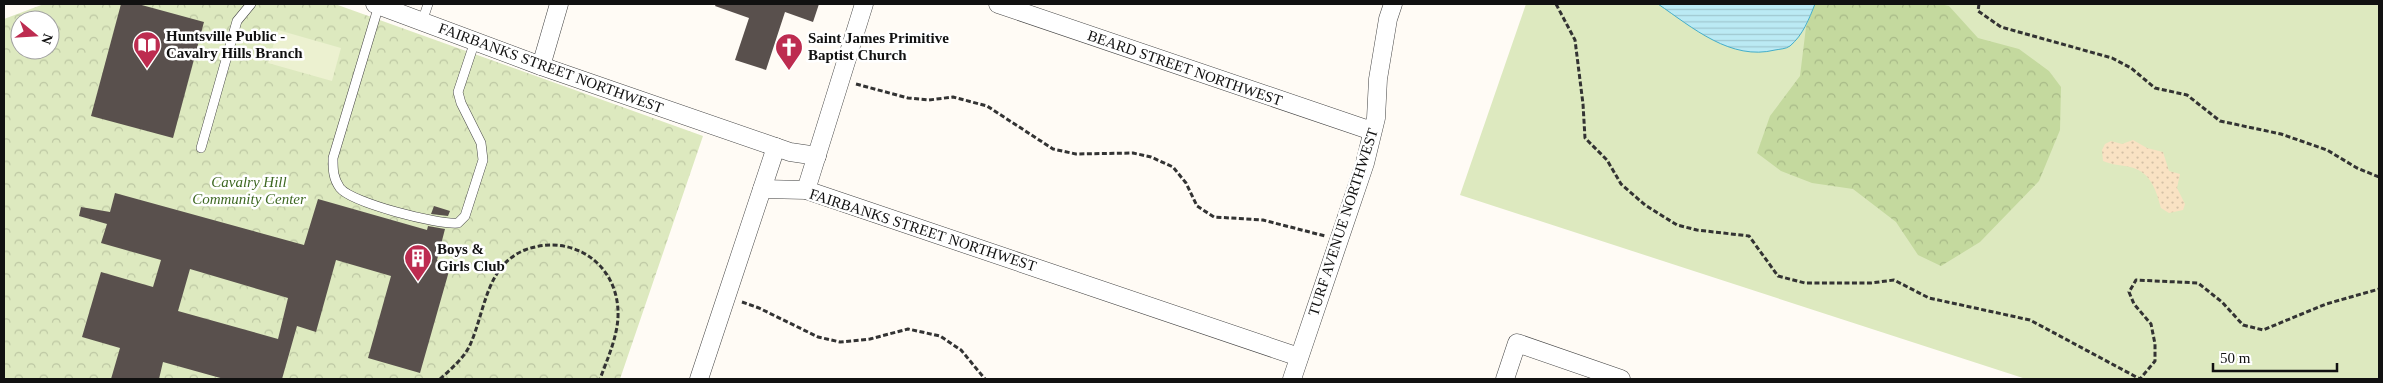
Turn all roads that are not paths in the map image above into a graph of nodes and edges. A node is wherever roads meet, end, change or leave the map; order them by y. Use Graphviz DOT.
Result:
graph roads {
  1 [pos="251,4"];
  2 [pos="377,4"];
  3 [pos="428,4"];
  4 [pos="559,4"];
  5 [pos="864,4"];
  6 [pos="998,4"];
  7 [pos="1393,4"];
  8 [pos="422,22"];
  9 [pos="475,41"];
  10 [pos="541,66"];
  11 [pos="1372,131"];
  12 [pos="776,147"];
  13 [pos="201,148"];
  14 [pos="817,156"];
  15 [pos="762,189"];
  16 [pos="806,190"];
  17 [pos="1299,357"];
  18 [pos="699,379"];
  19 [pos="1292,379"];
  20 [pos="1506,379"];
  21 [pos="1621,379"];
  1 -- 13 [label="lane"];
  2 -- 8 [label="street, FAIRBANKS STREET NORTHWEST"];
  2 -- 9 [label="lane"];
  3 -- 8 [label="lane"];
  4 -- 10 [label="street"];
  5 -- 14 [label="street"];
  6 -- 11 [label="street, BEARD STREET NORTHWEST"];
  7 -- 11 [label="street, TURF AVENUE NORTHWEST"];
  8 -- 9 [label="street, FAIRBANKS STREET NORTHWEST"];
  9 -- 10 [label="street, FAIRBANKS STREET NORTHWEST"];
  10 -- 12 [label="street, FAIRBANKS STREET NORTHWEST"];
  11 -- 17 [label="street, TURF AVENUE NORTHWEST"];
  12 -- 14 [label="street, FAIRBANKS STREET NORTHWEST"];
  12 -- 15 [label="street"];
  14 -- 16 [label="street"];
  15 -- 16 [label="street, FAIRBANKS STREET NORTHWEST"];
  15 -- 18 [label="street"];
  16 -- 17 [label="street, FAIRBANKS STREET NORTHWEST"];
  17 -- 19 [label="street, TURF AVENUE NORTHWEST"];
  20 -- 21 [label="street"];
}
